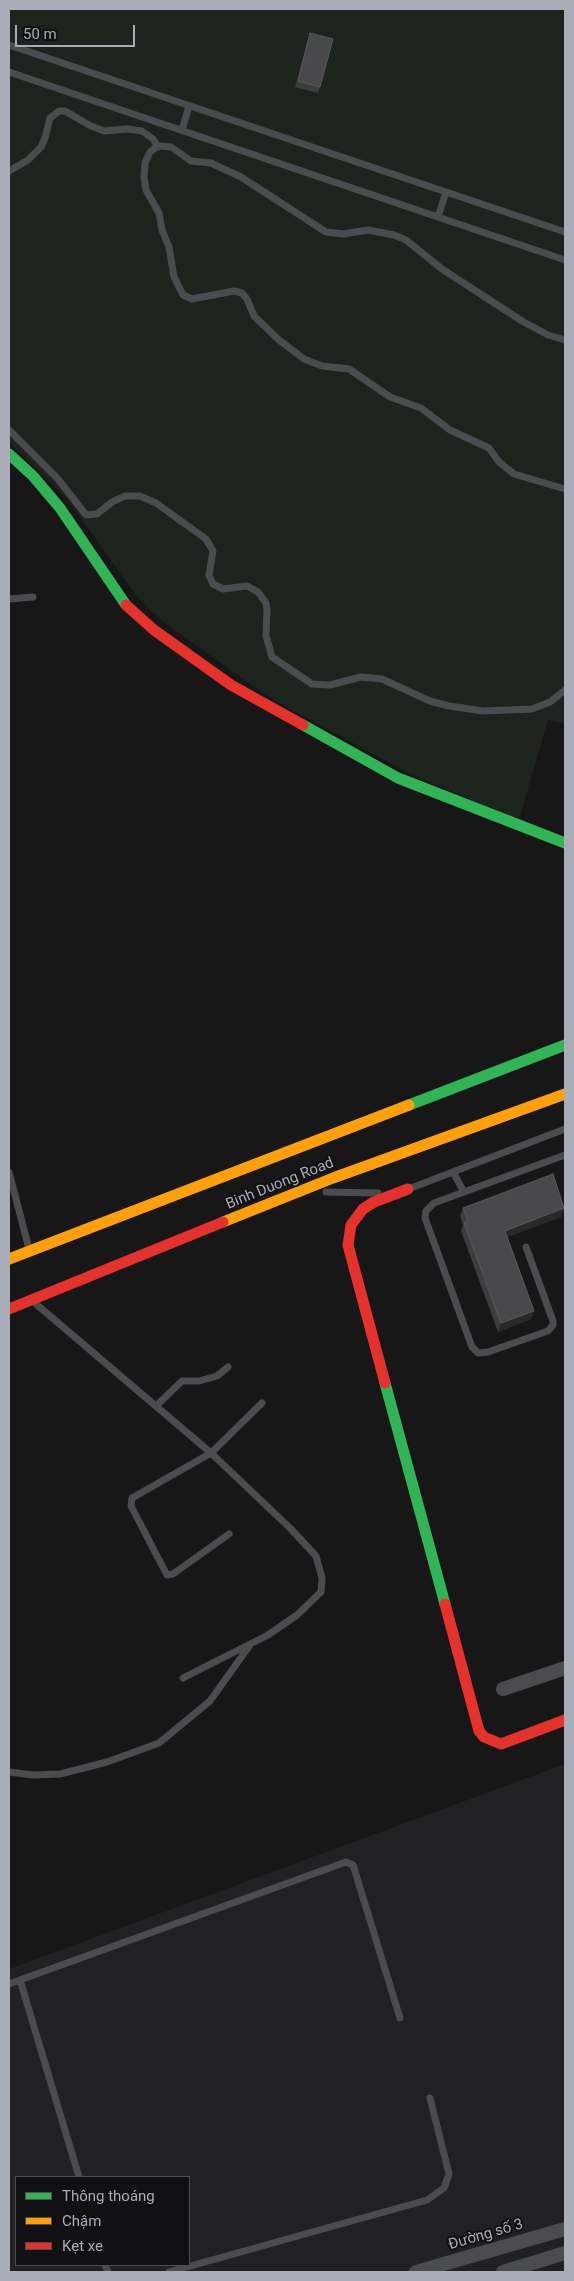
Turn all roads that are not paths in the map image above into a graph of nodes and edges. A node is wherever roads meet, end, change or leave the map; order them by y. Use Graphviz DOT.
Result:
graph roads {
  1 [pos="9,46"];
  2 [pos="9,72"];
  3 [pos="189,106"];
  4 [pos="182,130"];
  5 [pos="158,147"];
  6 [pos="9,171"];
  7 [pos="446,192"];
  8 [pos="438,217"];
  9 [pos="565,232"];
  10 [pos="565,260"];
  11 [pos="565,340"];
  12 [pos="9,430"];
  13 [pos="9,454"];
  14 [pos="565,489"];
  15 [pos="33,597"];
  16 [pos="9,599"];
  17 [pos="565,690"];
  18 [pos="565,843"];
  19 [pos="565,1045"];
  20 [pos="565,1094"];
  21 [pos="565,1129"];
  22 [pos="565,1155"];
  23 [pos="9,1172"];
  24 [pos="453,1172"];
  25 [pos="406,1190"];
  26 [pos="464,1192"];
  27 [pos="296,1193"];
  28 [pos="526,1247"];
  29 [pos="30,1250"];
  30 [pos="9,1259"];
  31 [pos="32,1300"];
  32 [pos="9,1309"];
  33 [pos="228,1367"];
  34 [pos="262,1403"];
  35 [pos="156,1406"];
  36 [pos="211,1452"];
  37 [pos="229,1534"];
  38 [pos="251,1643"];
  39 [pos="565,1668"];
  40 [pos="183,1678"];
  41 [pos="503,1689"];
  42 [pos="565,1720"];
  43 [pos="9,1772"];
  44 [pos="20,1980"];
  45 [pos="9,1984"];
  46 [pos="400,2018"];
  47 [pos="430,2098"];
  48 [pos="79,2176"];
  49 [pos="565,2230"];
  50 [pos="565,2253"];
  51 [pos="511,2271"];
  52 [pos="169,2272"];
  53 [pos="416,2272"];
  1 -- 3 [label="lane"];
  2 -- 4 [label="lane"];
  3 -- 4 [label="lane"];
  3 -- 7 [label="lane"];
  4 -- 8 [label="lane"];
  5 -- 6 [label="lane"];
  5 -- 11 [label="lane"];
  5 -- 14 [label="lane"];
  7 -- 8 [label="lane"];
  7 -- 9 [label="lane"];
  8 -- 10 [label="lane"];
  12 -- 17 [label="lane"];
  13 -- 18 [label="main road"];
  15 -- 16 [label="lane"];
  19 -- 29 [label="main road, Binh Duong Road"];
  20 -- 27 [label="main road, Binh Duong Road"];
  21 -- 24 [label="lane"];
  22 -- 26 [label="lane"];
  23 -- 29 [label="lane"];
  24 -- 25 [label="lane"];
  24 -- 26 [label="lane"];
  25 -- 27 [label="lane"];
  25 -- 42 [label="main road"];
  26 -- 28 [label="lane"];
  27 -- 31 [label="main road, Binh Duong Road"];
  29 -- 30 [label="main road, Binh Duong Road"];
  31 -- 32 [label="main road, Binh Duong Road"];
  31 -- 35 [label="lane"];
  33 -- 35 [label="lane"];
  34 -- 36 [label="lane"];
  35 -- 36 [label="lane"];
  36 -- 37 [label="lane"];
  36 -- 38 [label="lane"];
  38 -- 40 [label="lane"];
  38 -- 43 [label="lane"];
  39 -- 41 [label="street"];
  44 -- 45 [label="lane"];
  44 -- 46 [label="lane"];
  44 -- 48 [label="lane"];
  47 -- 52 [label="lane"];
  49 -- 53 [label="street, Đường số 3"];
  50 -- 51 [label="street"];
}
